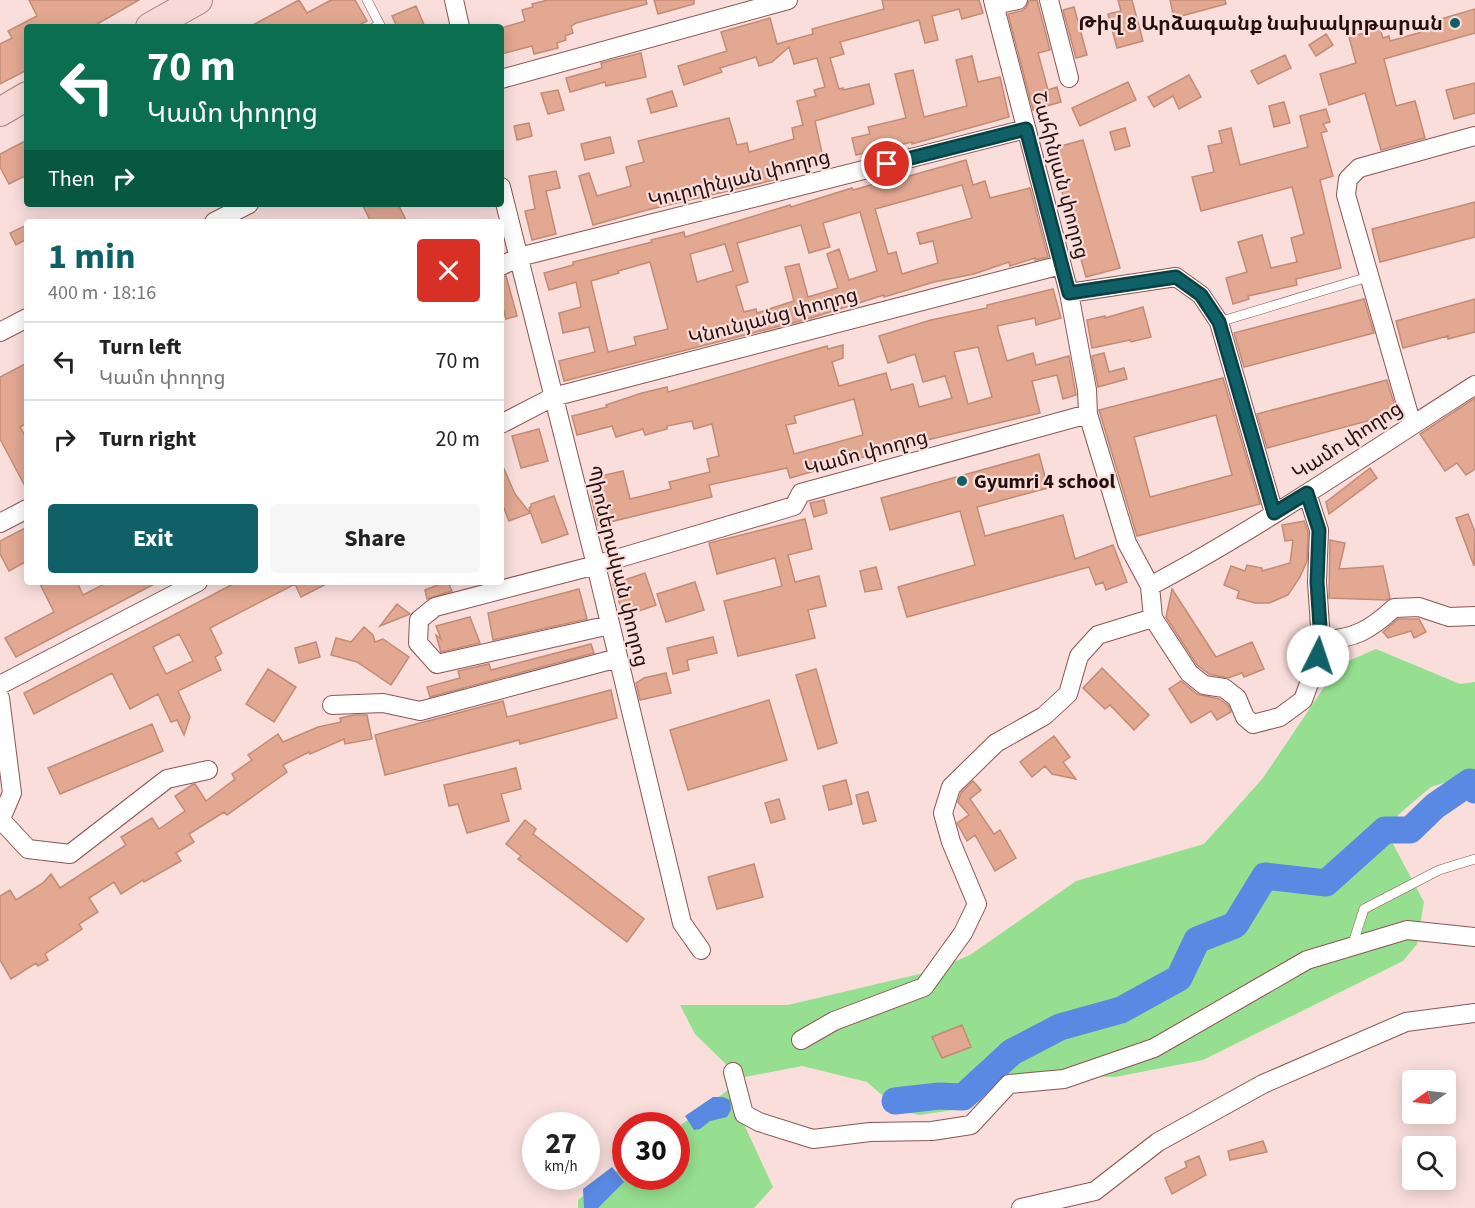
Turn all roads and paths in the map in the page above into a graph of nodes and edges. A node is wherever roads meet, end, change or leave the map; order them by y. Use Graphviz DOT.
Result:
graph roads {
  1 [pos="367,0"];
  2 [pos="454,0"];
  3 [pos="788,0"];
  4 [pos="1018,0"];
  5 [pos="1049,0"];
  6 [pos="195,1"];
  7 [pos="994,3"];
  8 [pos="155,24"];
  9 [pos="379,24"];
  10 [pos="459,24"];
  11 [pos="504,78"];
  12 [pos="1069,78"];
  13 [pos="24,98"];
  14 [pos="0,112"];
  15 [pos="1026,129"];
  16 [pos="1475,136"];
  17 [pos="504,199"];
  18 [pos="243,207"];
  19 [pos="220,219"];
  20 [pos="519,257"];
  21 [pos="504,264"];
  22 [pos="1061,265"];
  23 [pos="1368,277"];
  24 [pos="1069,293"];
  25 [pos="24,320"];
  26 [pos="1219,322"];
  27 [pos="0,332"];
  28 [pos="1475,385"];
  29 [pos="553,397"];
  30 [pos="1089,414"];
  31 [pos="504,422"];
  32 [pos="1412,425"];
  33 [pos="1307,493"];
  34 [pos="24,511"];
  35 [pos="1274,513"];
  36 [pos="0,523"];
  37 [pos="596,565"];
  38 [pos="192,585"];
  39 [pos="1150,585"];
  40 [pos="1475,616"];
  41 [pos="1153,618"];
  42 [pos="610,625"];
  43 [pos="1321,641"];
  44 [pos="618,658"];
  45 [pos="0,685"];
  46 [pos="0,698"];
  47 [pos="332,705"];
  48 [pos="208,770"];
  49 [pos="0,820"];
  50 [pos="1475,859"];
  51 [pos="1475,937"];
  52 [pos="1352,946"];
  53 [pos="701,950"];
  54 [pos="1475,1013"];
  55 [pos="801,1041"];
  56 [pos="733,1072"];
  57 [pos="1021,1208"];
  1 -- 9 [label="lane"];
  2 -- 10 [label="street"];
  3 -- 11 [label="street"];
  4 -- 7 [label="street"];
  5 -- 12 [label="street"];
  6 -- 8 [label="main road"];
  7 -- 15 [label="street, Շահինյան փողոց"];
  13 -- 14 [label="main road"];
  15 -- 20 [label="street, Կուրղինյան փողոց"];
  15 -- 22 [label="street, Շահինյան փողոց"];
  16 -- 23 [label="street"];
  17 -- 20 [label="street, Պիոներական փողոց"];
  18 -- 19 [label="street"];
  20 -- 21 [label="street, Կուրղինյան փողոց"];
  20 -- 29 [label="street, Պիոներական փողոց"];
  22 -- 24 [label="street, Շահինյան փողոց"];
  22 -- 29 [label="street, Կնունյանց փողոց"];
  23 -- 26 [label="lane"];
  23 -- 32 [label="street"];
  24 -- 26 [label="street"];
  24 -- 30 [label="street, Շահինյան փողոց"];
  25 -- 27 [label="street"];
  26 -- 35 [label="street"];
  28 -- 32 [label="street, Կամո փողոց"];
  29 -- 31 [label="street, Կնունյանց փողոց"];
  29 -- 37 [label="street, Պիոներական փողոց"];
  30 -- 37 [label="street, Կամո փողոց"];
  30 -- 39 [label="street, Շահինյան փողոց"];
  32 -- 33 [label="street, Կամո փողոց"];
  33 -- 35 [label="street, Կամո փողոց"];
  33 -- 43 [label="street"];
  34 -- 36 [label="street"];
  35 -- 39 [label="street, Կամո փողոց"];
  37 -- 42 [label="street, Պիոներական փողոց"];
  37 -- 42 [label="street, Կամո փողոց"];
  38 -- 45 [label="street"];
  39 -- 41 [label="street, Շահինյան փողոց"];
  40 -- 43 [label="street"];
  41 -- 43 [label="street, Շահինյան փողոց"];
  41 -- 55 [label="street"];
  42 -- 44 [label="street, Պիոներական փողոց"];
  44 -- 47 [label="street"];
  44 -- 53 [label="street, Պիոներական փողոց"];
  46 -- 49 [label="street"];
  48 -- 49 [label="street"];
  50 -- 52 [label="lane"];
  51 -- 52 [label="street"];
  52 -- 56 [label="street"];
  54 -- 57 [label="street"];
}
